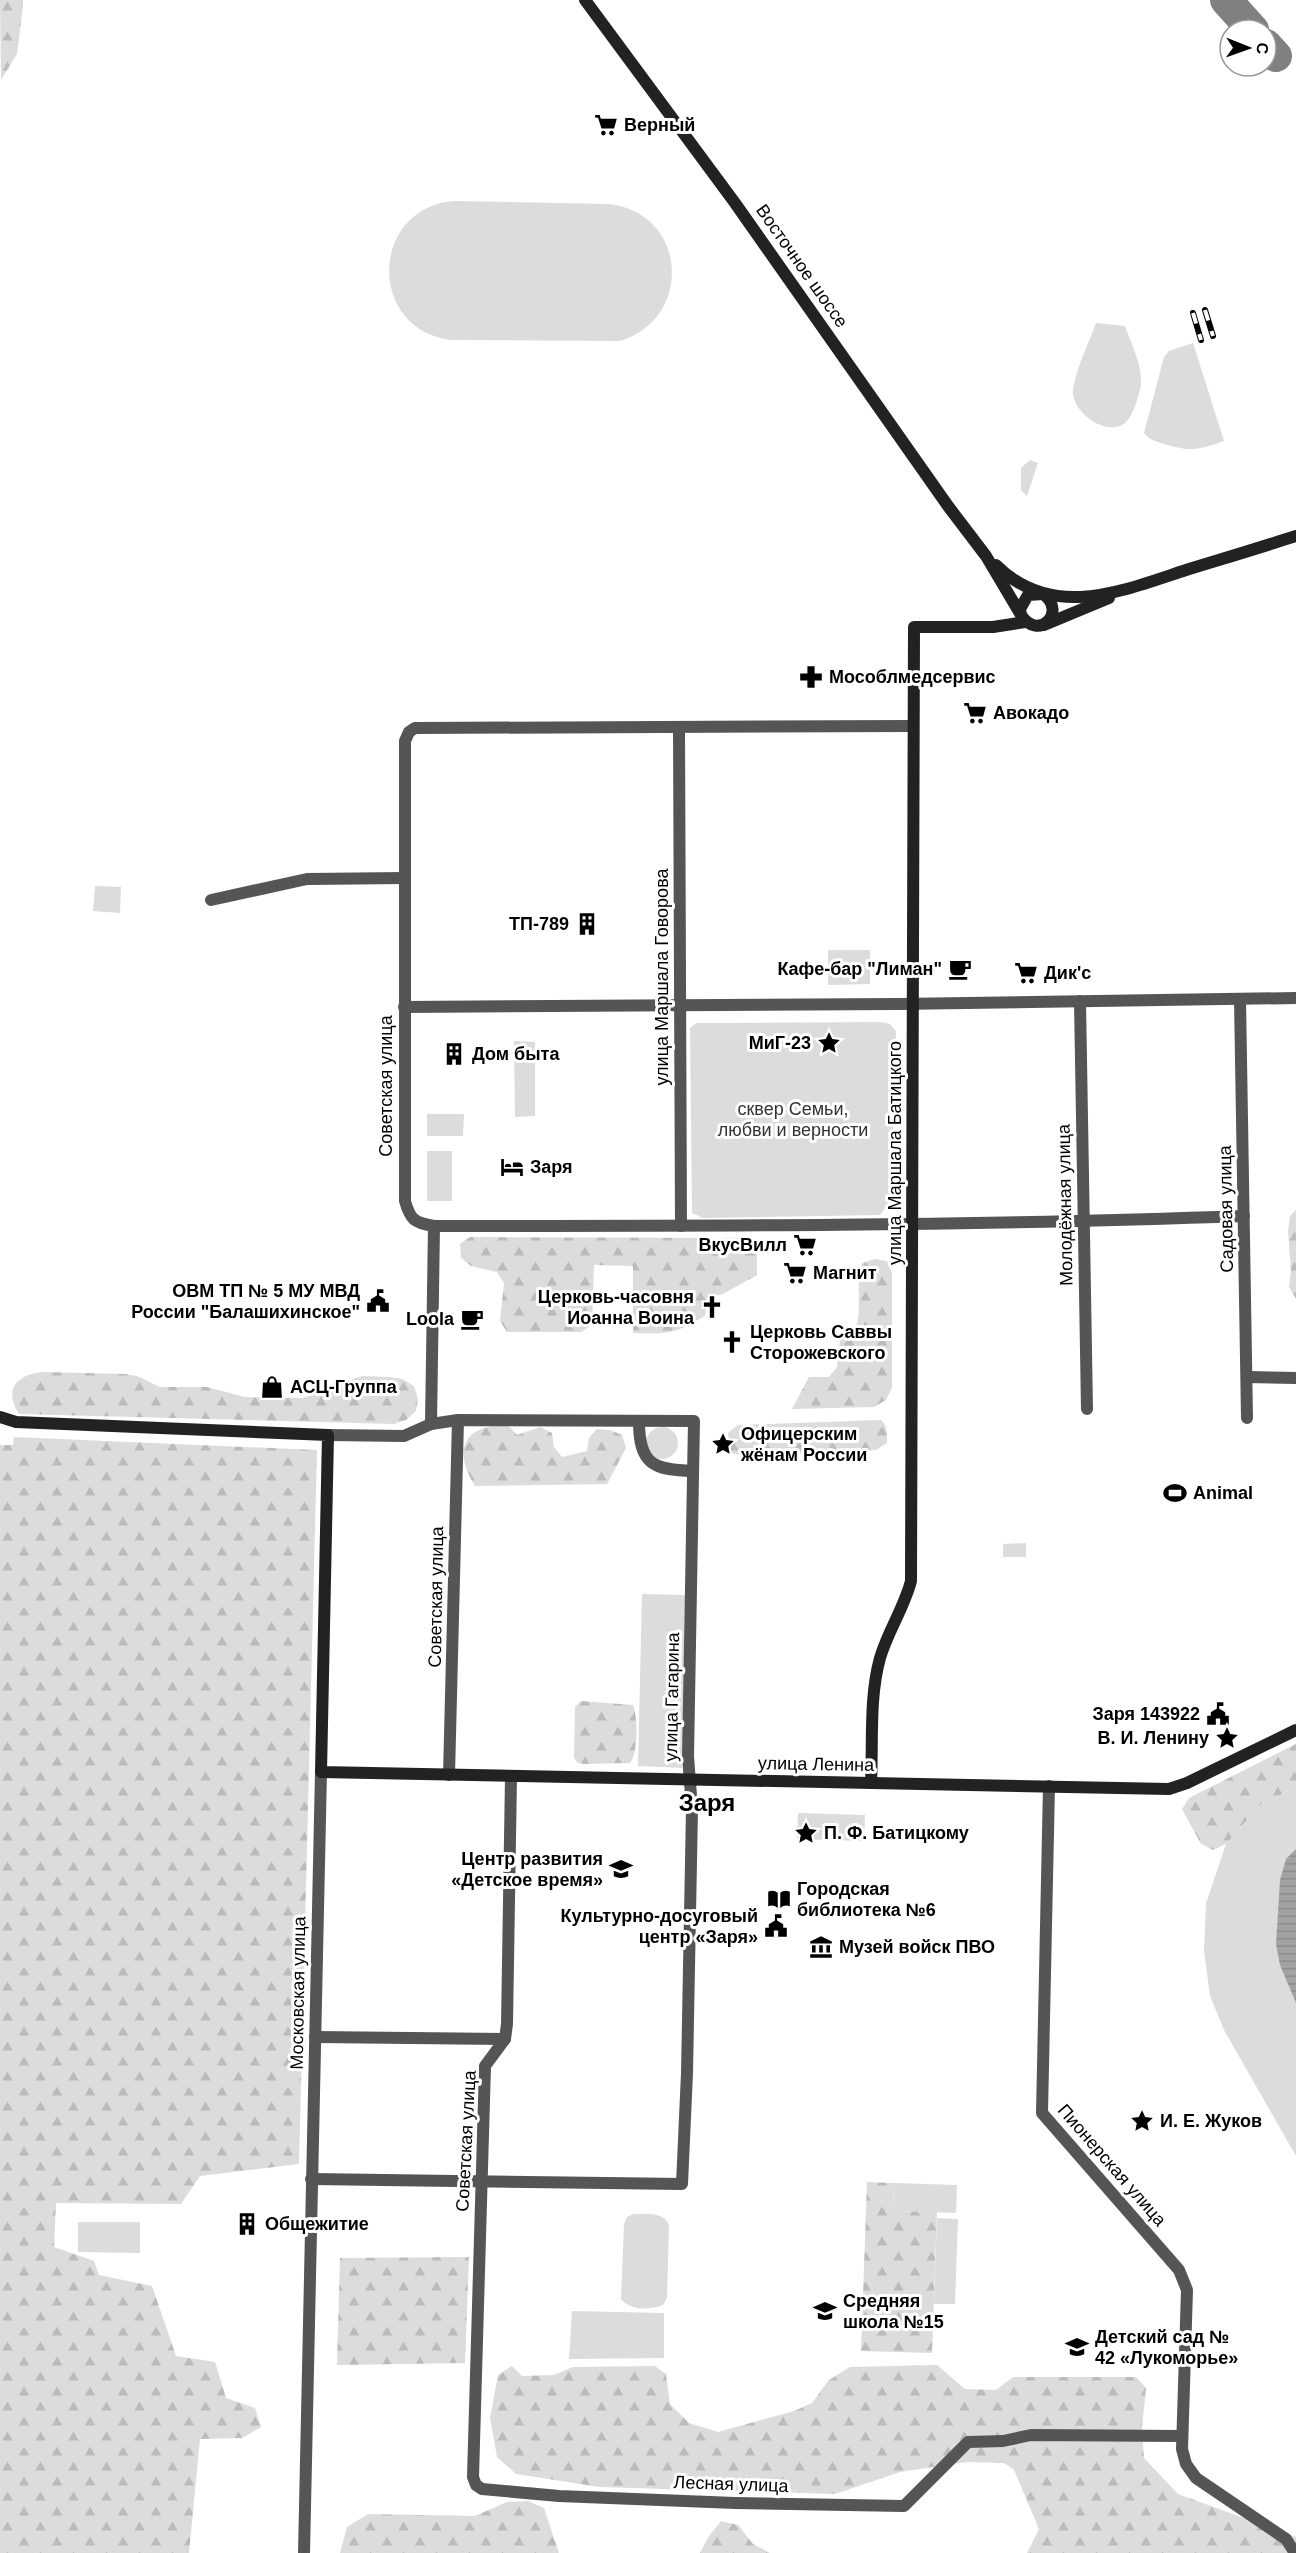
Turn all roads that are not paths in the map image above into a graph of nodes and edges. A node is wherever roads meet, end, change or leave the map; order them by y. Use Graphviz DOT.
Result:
graph roads {
  1 [pos="585,0"];
  2 [pos="1296,536"];
  3 [pos="986,556"];
  4 [pos="1138,586"];
  5 [pos="1043,594"];
  6 [pos="1023,618"];
  7 [pos="1040,626"];
  8 [pos="913,726"];
  9 [pos="679,727"];
  10 [pos="405,878"];
  11 [pos="211,900"];
  12 [pos="1296,998"];
  13 [pos="1240,999"];
  14 [pos="1080,1001"];
  15 [pos="913,1004"];
  16 [pos="680,1006"];
  17 [pos="404,1007"];
  18 [pos="1244,1216"];
  19 [pos="1084,1222"];
  20 [pos="912,1224"];
  21 [pos="434,1226"];
  22 [pos="681,1226"];
  23 [pos="1246,1377"];
  24 [pos="1296,1378"];
  25 [pos="1087,1408"];
  26 [pos="0,1417"];
  27 [pos="1247,1418"];
  28 [pos="458,1420"];
  29 [pos="639,1421"];
  30 [pos="431,1424"];
  31 [pos="328,1435"];
  32 [pos="693,1471"];
  33 [pos="1296,1730"];
  34 [pos="321,1773"];
  35 [pos="449,1775"];
  36 [pos="511,1777"];
  37 [pos="689,1780"];
  38 [pos="871,1783"];
  39 [pos="1049,1786"];
  40 [pos="315,2037"];
  41 [pos="504,2039"];
  42 [pos="311,2179"];
  43 [pos="482,2181"];
  44 [pos="1182,2442"];
  45 [pos="473,2477"];
  46 [pos="304,2553"];
  47 [pos="1295,2553"];
  1 -- 3 [label="street, Восточное шоссе"];
  2 -- 4 [label="street, Восточное шоссе"];
  3 -- 5 [label="street, Восточное шоссе"];
  3 -- 6 [label="street, Восточное шоссе"];
  4 -- 5 [label="street, Восточное шоссе"];
  4 -- 7 [label="street, Восточное шоссе"];
  5 -- 6 [label="street"];
  5 -- 7 [label="street"];
  6 -- 7 [label="street"];
  6 -- 8 [label="street, улица Маршала Батицкого"];
  8 -- 9 [label="street"];
  8 -- 15 [label="street, улица Маршала Батицкого"];
  9 -- 10 [label="street, Советская улица"];
  9 -- 16 [label="street, улица Маршала Говорова"];
  10 -- 11 [label="street"];
  10 -- 17 [label="street, Советская улица"];
  12 -- 13 [label="street"];
  13 -- 14 [label="street"];
  13 -- 18 [label="street, Садовая улица"];
  14 -- 15 [label="street"];
  14 -- 19 [label="street, Молодёжная улица"];
  15 -- 16 [label="street"];
  15 -- 20 [label="street, улица Маршала Батицкого"];
  16 -- 17 [label="street"];
  16 -- 22 [label="street, улица Маршала Говорова"];
  17 -- 21 [label="street, Советская улица"];
  18 -- 19 [label="street"];
  18 -- 23 [label="street, Садовая улица"];
  19 -- 20 [label="street"];
  19 -- 25 [label="street, Молодёжная улица"];
  20 -- 22 [label="street"];
  20 -- 38 [label="street, улица Маршала Батицкого"];
  21 -- 22 [label="street"];
  21 -- 30 [label="street"];
  23 -- 24 [label="street"];
  23 -- 27 [label="street, Садовая улица"];
  26 -- 31 [label="street"];
  28 -- 29 [label="street"];
  28 -- 30 [label="street"];
  28 -- 35 [label="street, Советская улица"];
  29 -- 32 [label="street"];
  29 -- 32 [label="street, улица Гагарина"];
  30 -- 31 [label="street"];
  31 -- 34 [label="street, Московская улица"];
  32 -- 37 [label="street, улица Гагарина"];
  33 -- 39 [label="street, улица Ленина"];
  34 -- 35 [label="street, улица Ленина"];
  34 -- 40 [label="street, Московская улица"];
  35 -- 36 [label="street, улица Ленина"];
  36 -- 37 [label="street, улица Ленина"];
  36 -- 41 [label="street, Советская улица"];
  37 -- 38 [label="street, улица Ленина"];
  37 -- 43 [label="street, улица Гагарина"];
  38 -- 39 [label="street, улица Ленина"];
  39 -- 44 [label="street, Пионерская улица"];
  40 -- 41 [label="street"];
  40 -- 42 [label="street, Московская улица"];
  41 -- 43 [label="street, Советская улица"];
  42 -- 43 [label="street"];
  42 -- 46 [label="street, Московская улица"];
  43 -- 45 [label="street, Советская улица"];
  44 -- 45 [label="street, Лесная улица"];
  44 -- 47 [label="street"];
}
